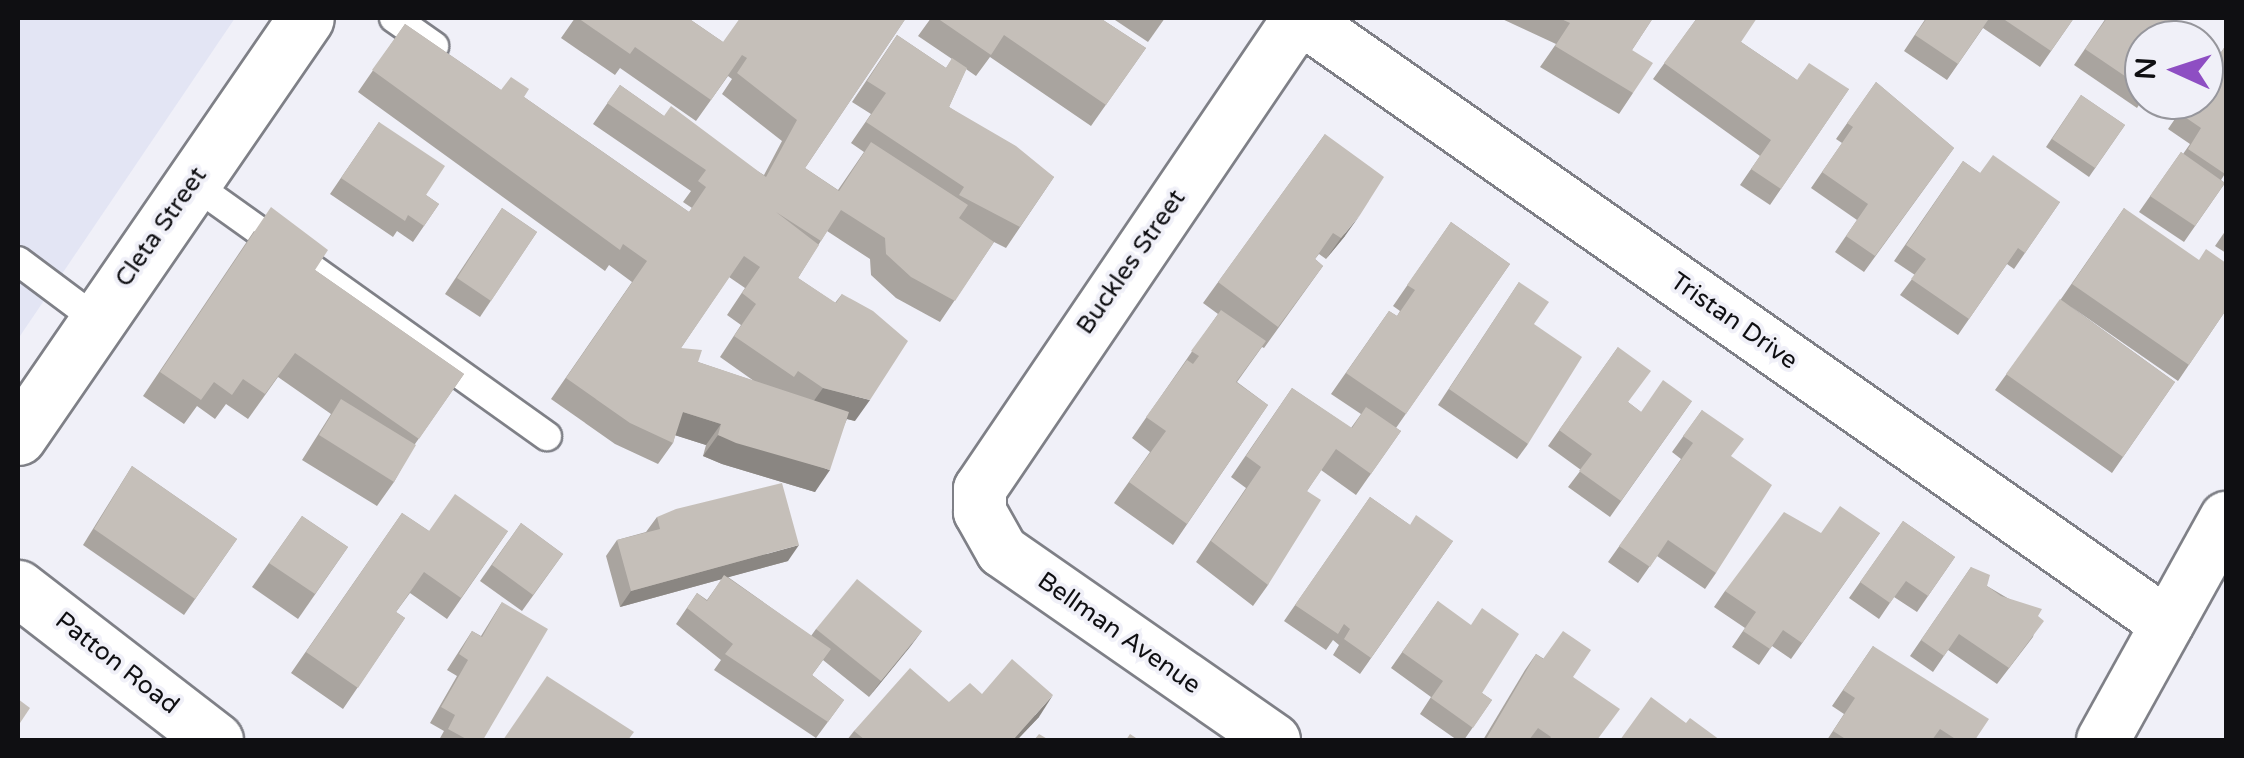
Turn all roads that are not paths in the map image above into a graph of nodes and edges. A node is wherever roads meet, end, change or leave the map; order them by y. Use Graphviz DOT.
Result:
graph roads {
  1 [pos="306,18"];
  2 [pos="394,18"];
  3 [pos="1300,18"];
  4 [pos="465,68"];
  5 [pos="192,183"];
  6 [pos="18,262"];
  7 [pos="97,320"];
  8 [pos="18,433"];
  9 [pos="547,436"];
  10 [pos="980,512"];
  11 [pos="2226,518"];
  12 [pos="18,588"];
  13 [pos="2167,624"];
  14 [pos="215,740"];
  15 [pos="1274,740"];
  16 [pos="2103,740"];
  1 -- 5 [label="street, Cleta Street"];
  2 -- 4 [label="lane"];
  3 -- 10 [label="street, Buckles Street"];
  3 -- 13 [label="street, Tristan Drive"];
  5 -- 7 [label="street, Cleta Street"];
  5 -- 9 [label="lane"];
  6 -- 7 [label="lane"];
  7 -- 8 [label="street, Cleta Street"];
  10 -- 15 [label="street, Bellman Avenue"];
  11 -- 13 [label="street"];
  12 -- 14 [label="street, Patton Road"];
  13 -- 16 [label="street"];
}
